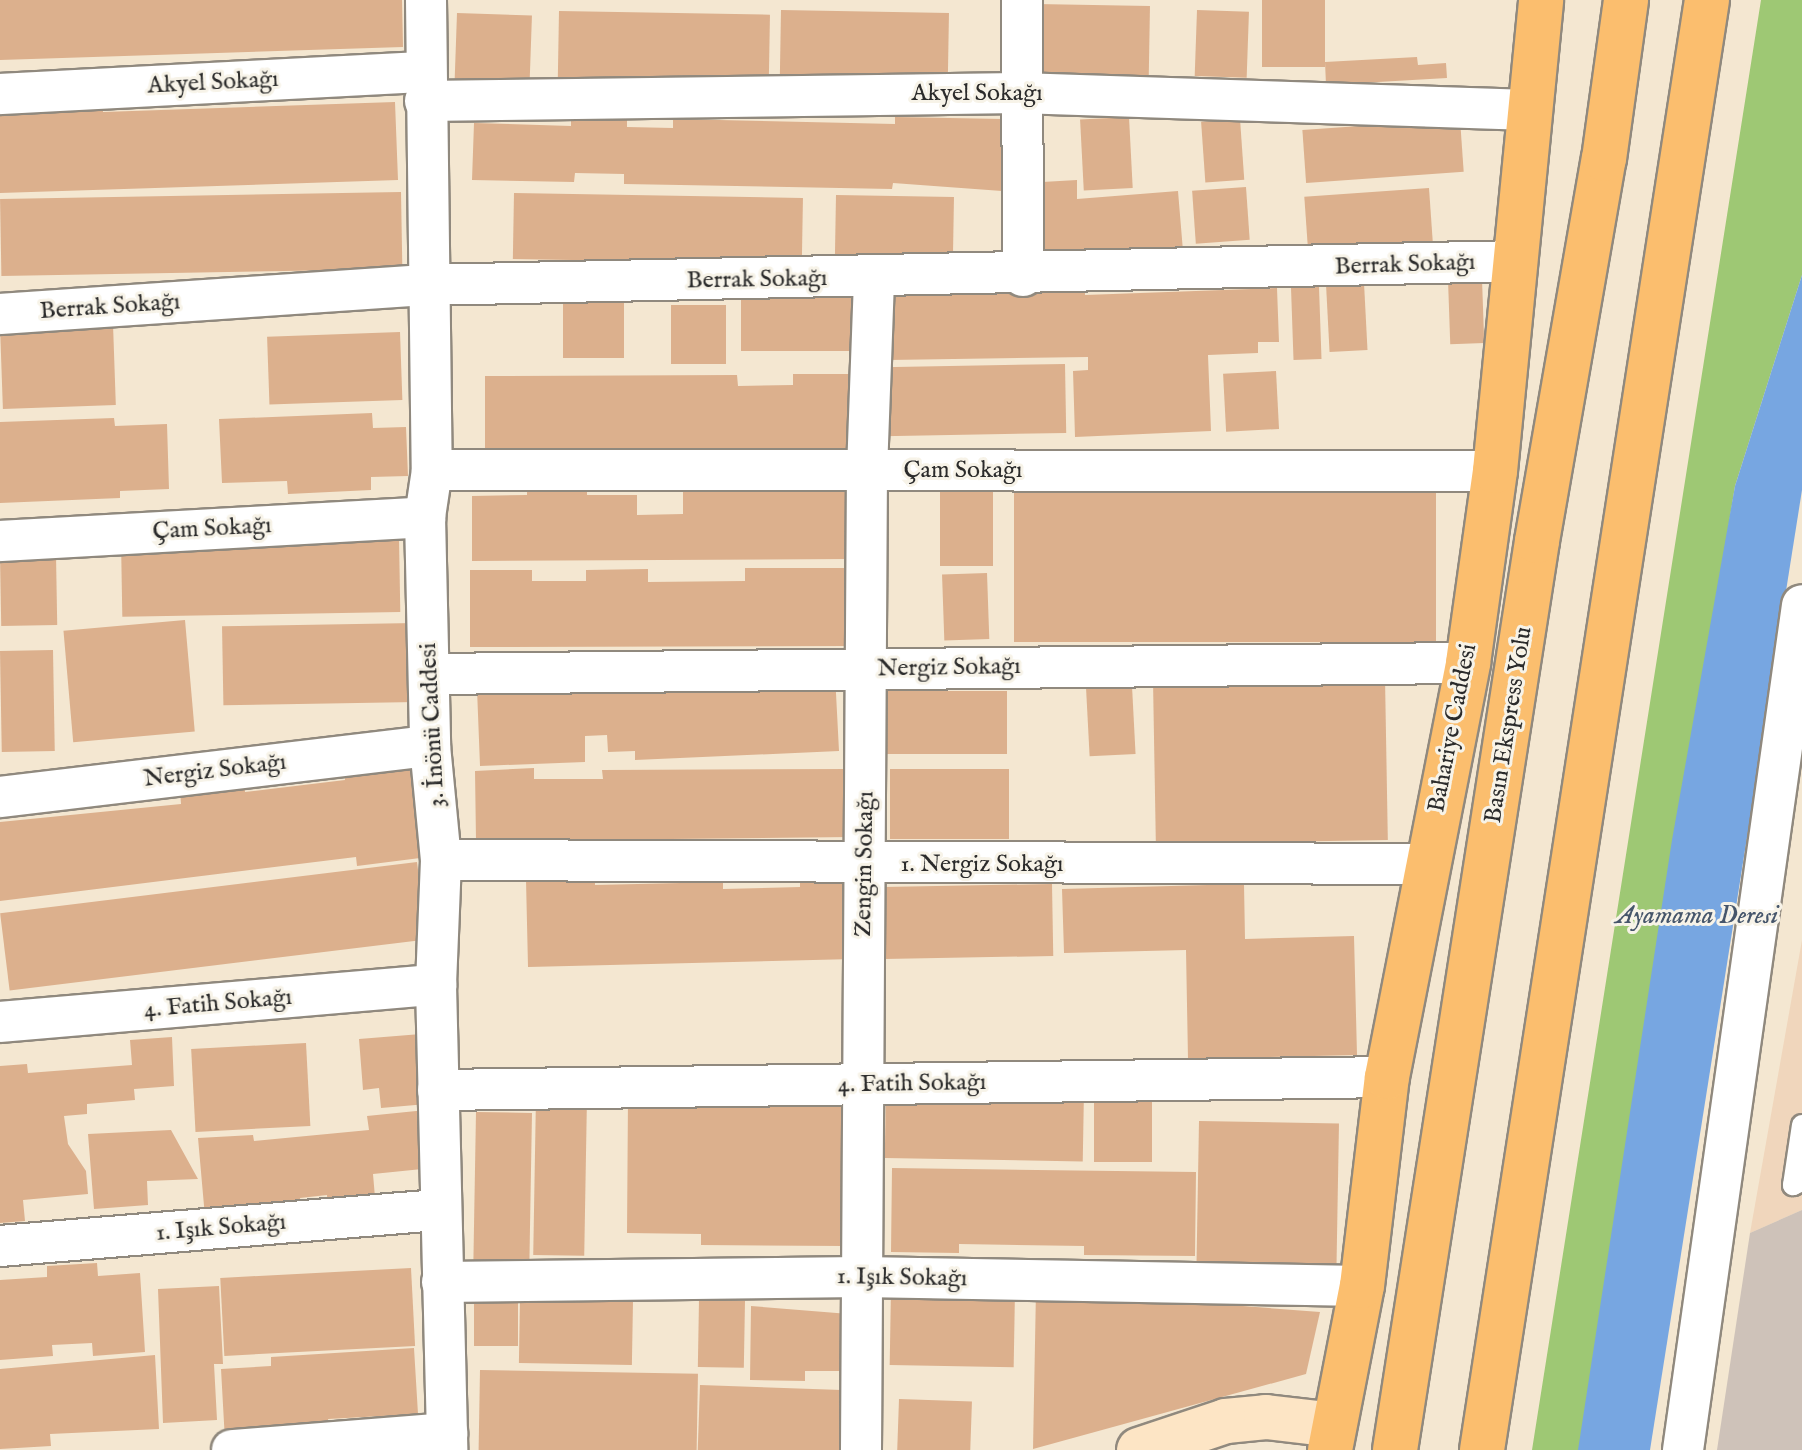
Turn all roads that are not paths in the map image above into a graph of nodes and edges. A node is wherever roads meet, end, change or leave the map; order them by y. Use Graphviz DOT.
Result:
graph roads {
  1 [pos="426,0"];
  2 [pos="1022,0"];
  3 [pos="1541,0"];
  4 [pos="1626,0"];
  5 [pos="1707,0"];
  6 [pos="425,86"];
  7 [pos="1019,93"];
  8 [pos="0,94"];
  9 [pos="1530,110"];
  10 [pos="1515,261"];
  11 [pos="1023,276"];
  12 [pos="874,278"];
  13 [pos="427,285"];
  14 [pos="0,314"];
  15 [pos="432,470"];
  16 [pos="867,471"];
  17 [pos="1495,471"];
  18 [pos="425,517"];
  19 [pos="0,541"];
  20 [pos="1802,605"];
  21 [pos="1468,663"];
  22 [pos="868,668"];
  23 [pos="430,674"];
  24 [pos="1797,678"];
  25 [pos="430,746"];
  26 [pos="0,797"];
  27 [pos="441,860"];
  28 [pos="1426,864"];
  29 [pos="864,865"];
  30 [pos="436,985"];
  31 [pos="0,1022"];
  32 [pos="1387,1077"];
  33 [pos="861,1085"];
  34 [pos="438,1090"];
  35 [pos="1802,1125"];
  36 [pos="1802,1181"];
  37 [pos="441,1210"];
  38 [pos="0,1246"];
  39 [pos="861,1277"];
  40 [pos="442,1282"];
  41 [pos="1362,1286"];
  42 [pos="1332,1438"];
  43 [pos="447,1442"];
  44 [pos="232,1450"];
  45 [pos="861,1450"];
  46 [pos="1139,1450"];
  47 [pos="1395,1450"];
  48 [pos="1482,1450"];
  49 [pos="1683,1450"];
  1 -- 6 [label="street, 3. İnönü Caddesi"];
  2 -- 7 [label="street"];
  3 -- 9 [label="main road, Bahariye Caddesi"];
  4 -- 47 [label="main road, Basın Ekspress Yolu"];
  5 -- 48 [label="main road"];
  6 -- 7 [label="street, Akyel Sokağı"];
  6 -- 8 [label="street, Akyel Sokağı"];
  6 -- 13 [label="street, 3. İnönü Caddesi"];
  7 -- 9 [label="street, Akyel Sokağı"];
  7 -- 11 [label="street"];
  9 -- 10 [label="main road, Bahariye Caddesi"];
  10 -- 11 [label="street, Berrak Sokağı"];
  10 -- 17 [label="main road, Bahariye Caddesi"];
  11 -- 12 [label="street, Berrak Sokağı"];
  12 -- 13 [label="street, Berrak Sokağı"];
  12 -- 16 [label="street, Zengin Sokağı"];
  13 -- 14 [label="street, Berrak Sokağı"];
  13 -- 15 [label="street, 3. İnönü Caddesi"];
  15 -- 16 [label="street, Çam Sokağı"];
  15 -- 18 [label="street, 3. İnönü Caddesi"];
  16 -- 17 [label="street, Çam Sokağı"];
  16 -- 22 [label="street, Zengin Sokağı"];
  17 -- 21 [label="main road, Bahariye Caddesi"];
  18 -- 19 [label="street, Çam Sokağı"];
  18 -- 23 [label="street, 3. İnönü Caddesi"];
  20 -- 24 [label="street"];
  21 -- 22 [label="street, Nergiz Sokağı"];
  21 -- 28 [label="main road, Bahariye Caddesi"];
  22 -- 23 [label="street, Nergiz Sokağı"];
  22 -- 29 [label="street, Zengin Sokağı"];
  23 -- 25 [label="street, 3. İnönü Caddesi"];
  24 -- 49 [label="street"];
  25 -- 26 [label="street, Nergiz Sokağı"];
  25 -- 27 [label="street, 3. İnönü Caddesi"];
  27 -- 29 [label="street, 1. Nergiz Sokağı"];
  27 -- 30 [label="street, 3. İnönü Caddesi"];
  28 -- 29 [label="street, 1. Nergiz Sokağı"];
  28 -- 32 [label="main road, Bahariye Caddesi"];
  29 -- 33 [label="street, Zengin Sokağı"];
  30 -- 31 [label="street, 4. Fatih Sokağı"];
  30 -- 34 [label="street, 3. İnönü Caddesi"];
  32 -- 33 [label="street, 4. Fatih Sokağı"];
  32 -- 41 [label="main road, Bahariye Caddesi"];
  33 -- 34 [label="street, 4. Fatih Sokağı"];
  33 -- 39 [label="street, Zengin Sokağı"];
  34 -- 37 [label="street, 3. İnönü Caddesi"];
  35 -- 36 [label="lane"];
  37 -- 38 [label="street, 1. Işık Sokağı"];
  37 -- 40 [label="street, 3. İnönü Caddesi"];
  39 -- 40 [label="street, 1. Işık Sokağı"];
  39 -- 41 [label="street, 1. Işık Sokağı"];
  39 -- 45 [label="street, Zengin Sokağı"];
  40 -- 43 [label="street, 3. İnönü Caddesi"];
  41 -- 42 [label="main road, Bahariye Caddesi"];
  42 -- 46 [label="main road"];
  43 -- 44 [label="street"];
}
